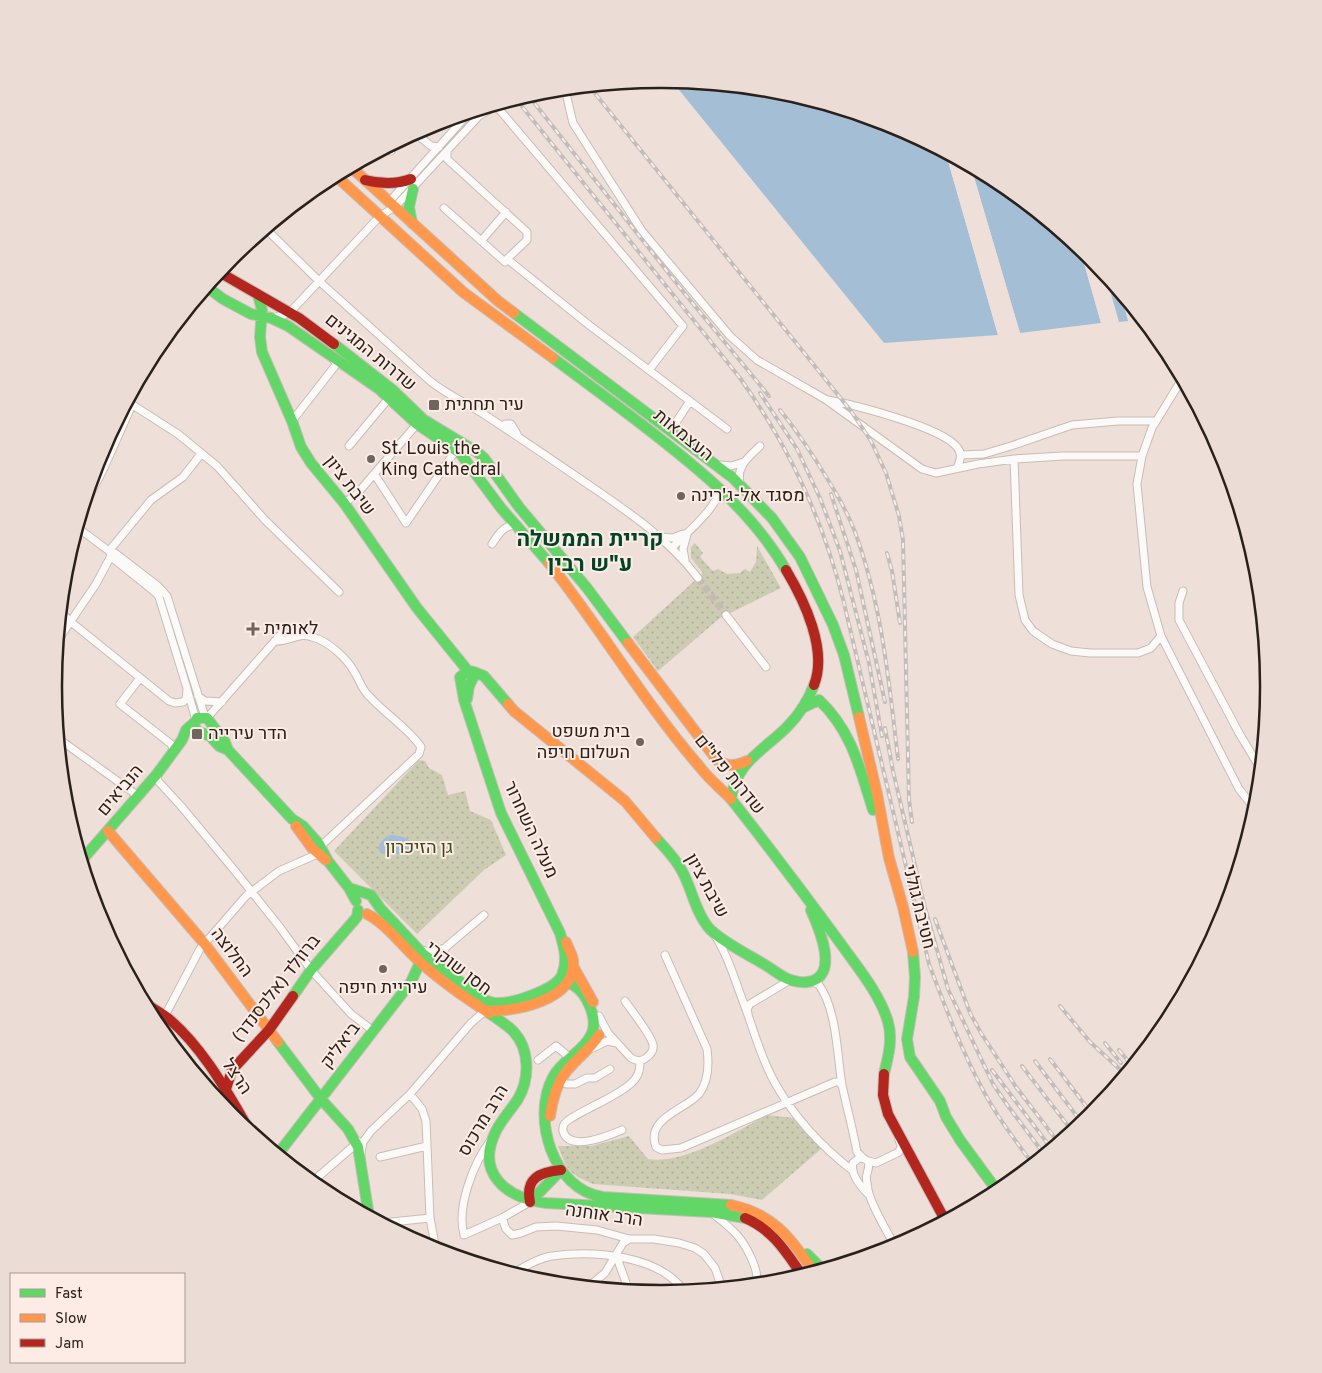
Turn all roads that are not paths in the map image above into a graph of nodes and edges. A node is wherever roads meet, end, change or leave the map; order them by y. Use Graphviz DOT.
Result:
graph roads {
  1 [pos="566,96"];
  2 [pos="502,109"];
  3 [pos="478,117"];
  4 [pos="460,124"];
  5 [pos="422,139"];
  6 [pos="439,147"];
  7 [pos="447,151"];
  8 [pos="356,172"];
  9 [pos="343,180"];
  10 [pos="365,180"];
  11 [pos="412,184"];
  12 [pos="444,208"];
  13 [pos="388,209"];
  14 [pos="506,212"];
  15 [pos="412,224"];
  16 [pos="270,233"];
  17 [pos="481,241"];
  18 [pos="507,259"];
  19 [pos="225,277"];
  20 [pos="319,281"];
  21 [pos="212,291"];
  22 [pos="258,295"];
  23 [pos="289,312"];
  24 [pos="266,317"];
  25 [pos="333,358"];
  26 [pos="649,370"];
  27 [pos="1178,385"];
  28 [pos="389,398"];
  29 [pos="825,399"];
  30 [pos="690,401"];
  31 [pos="133,406"];
  32 [pos="292,420"];
  33 [pos="1156,421"];
  34 [pos="417,424"];
  35 [pos="727,429"];
  36 [pos="671,430"];
  37 [pos="116,439"];
  38 [pos="349,446"];
  39 [pos="760,446"];
  40 [pos="456,450"];
  41 [pos="201,454"];
  42 [pos="961,455"];
  43 [pos="1142,456"];
  44 [pos="1014,459"];
  45 [pos="744,462"];
  46 [pos="715,464"];
  47 [pos="957,468"];
  48 [pos="492,469"];
  49 [pos="101,475"];
  50 [pos="375,475"];
  51 [pos="477,476"];
  52 [pos="719,486"];
  53 [pos="742,486"];
  54 [pos="736,502"];
  55 [pos="344,503"];
  56 [pos="712,506"];
  57 [pos="501,508"];
  58 [pos="517,525"];
  59 [pos="692,528"];
  60 [pos="501,531"];
  61 [pos="83,532"];
  62 [pos="653,533"];
  63 [pos="660,537"];
  64 [pos="492,544"];
  65 [pos="669,548"];
  66 [pos="110,552"];
  67 [pos="686,562"];
  68 [pos="698,578"];
  69 [pos="1183,591"];
  70 [pos="339,592"];
  71 [pos="826,610"];
  72 [pos="726,614"];
  73 [pos="67,618"];
  74 [pos="71,622"];
  75 [pos="66,629"];
  76 [pos="281,634"];
  77 [pos="1161,636"];
  78 [pos="275,641"];
  79 [pos="766,667"];
  80 [pos="140,678"];
  81 [pos="469,678"];
  82 [pos="186,685"];
  83 [pos="198,696"];
  84 [pos="222,702"];
  85 [pos="801,709"];
  86 [pos="202,724"];
  87 [pos="66,744"];
  88 [pos="174,751"];
  89 [pos="1255,759"];
  90 [pos="748,760"];
  91 [pos="157,774"];
  92 [pos="731,799"];
  93 [pos="135,800"];
  94 [pos="1248,801"];
  95 [pos="108,831"];
  96 [pos="87,854"];
  97 [pos="318,854"];
  98 [pos="889,858"];
  99 [pos="349,888"];
  100 [pos="250,891"];
  101 [pos="801,891"];
  102 [pos="365,894"];
  103 [pos="375,900"];
  104 [pos="360,908"];
  105 [pos="484,915"];
  106 [pos="712,932"];
  107 [pos="560,933"];
  108 [pos="204,943"];
  109 [pos="447,946"];
  110 [pos="665,955"];
  111 [pos="421,956"];
  112 [pos="433,968"];
  113 [pos="574,968"];
  114 [pos="311,970"];
  115 [pos="790,980"];
  116 [pos="810,981"];
  117 [pos="411,982"];
  118 [pos="554,984"];
  119 [pos="568,984"];
  120 [pos="625,1001"];
  121 [pos="474,1003"];
  122 [pos="488,1006"];
  123 [pos="159,1013"];
  124 [pos="748,1015"];
  125 [pos="164,1016"];
  126 [pos="599,1016"];
  127 [pos="471,1023"];
  128 [pos="269,1030"];
  129 [pos="372,1030"];
  130 [pos="618,1043"];
  131 [pos="586,1052"];
  132 [pos="524,1054"];
  133 [pos="569,1057"];
  134 [pos="538,1060"];
  135 [pos="640,1061"];
  136 [pos="610,1068"];
  137 [pos="560,1081"];
  138 [pos="842,1086"];
  139 [pos="226,1089"];
  140 [pos="410,1094"];
  141 [pos="321,1099"];
  142 [pos="940,1101"];
  143 [pos="787,1102"];
  144 [pos="775,1108"];
  145 [pos="238,1110"];
  146 [pos="795,1112"];
  147 [pos="889,1118"];
  148 [pos="622,1130"];
  149 [pos="370,1131"];
  150 [pos="547,1134"];
  151 [pos="492,1138"];
  152 [pos="355,1140"];
  153 [pos="428,1146"];
  154 [pos="282,1149"];
  155 [pos="380,1157"];
  156 [pos="360,1158"];
  157 [pos="865,1160"];
  158 [pos="561,1170"];
  159 [pos="854,1173"];
  160 [pos="867,1174"];
  161 [pos="318,1176"];
  162 [pos="1000,1180"];
  163 [pos="993,1185"];
  164 [pos="869,1195"];
  165 [pos="530,1202"];
  166 [pos="368,1208"];
  167 [pos="711,1212"];
  168 [pos="942,1214"];
  169 [pos="430,1218"];
  170 [pos="502,1218"];
  171 [pos="392,1221"];
  172 [pos="629,1239"];
  173 [pos="891,1239"];
  174 [pos="434,1240"];
  175 [pos="792,1241"];
  176 [pos="616,1255"];
  177 [pos="817,1265"];
  178 [pos="810,1266"];
  179 [pos="523,1269"];
  180 [pos="798,1269"];
  181 [pos="758,1277"];
  182 [pos="595,1281"];
  183 [pos="720,1282"];
  184 [pos="627,1284"];
  185 [pos="679,1285"];
  1 -- 29 [label="street"];
  2 -- 26 [label="street"];
  3 -- 7 [label="street"];
  4 -- 6 [label="street"];
  5 -- 6 [label="street"];
  6 -- 11 [label="street"];
  7 -- 11 [label="street"];
  7 -- 14 [label="street"];
  8 -- 10 [label="main road, העצמאות"];
  9 -- 13 [label="main road, העצמאות"];
  10 -- 11 [label="main road"];
  10 -- 13 [label="main road, העצמאות"];
  11 -- 13 [label="street"];
  11 -- 15 [label="main road"];
  12 -- 17 [label="street"];
  13 -- 15 [label="main road, העצמאות"];
  13 -- 20 [label="street"];
  13 -- 52 [label="main road, העצמאות"];
  14 -- 17 [label="street"];
  14 -- 18 [label="street"];
  15 -- 36 [label="main road, העצמאות"];
  16 -- 20 [label="street"];
  17 -- 18 [label="street"];
  18 -- 26 [label="street"];
  19 -- 22 [label="main road, שדרות המגינים"];
  20 -- 23 [label="street"];
  20 -- 62 [label="street"];
  21 -- 24 [label="main road, שדרות המגינים"];
  22 -- 23 [label="main road, שדרות המגינים"];
  22 -- 24 [label="main road, שיבת ציון"];
  23 -- 24 [label="street"];
  23 -- 48 [label="main road, שדרות המגינים"];
  24 -- 25 [label="main road, שדרות המגינים"];
  24 -- 32 [label="main road, שיבת ציון"];
  25 -- 28 [label="main road, שדרות המגינים"];
  25 -- 32 [label="street"];
  26 -- 30 [label="street"];
  27 -- 33 [label="street"];
  28 -- 34 [label="main road, שדרות המגינים"];
  28 -- 38 [label="street"];
  29 -- 42 [label="street"];
  29 -- 47 [label="street"];
  30 -- 35 [label="street"];
  30 -- 36 [label="street"];
  31 -- 41 [label="street"];
  32 -- 55 [label="main road, שיבת ציון"];
  33 -- 42 [label="street"];
  33 -- 43 [label="street"];
  34 -- 40 [label="main road, שדרות המגינים"];
  34 -- 50 [label="street"];
  36 -- 46 [label="main road, העצמאות"];
  37 -- 49 [label="street"];
  39 -- 45 [label="street"];
  40 -- 50 [label="street"];
  40 -- 51 [label="main road, שדרות המגינים"];
  41 -- 66 [label="street"];
  41 -- 70 [label="street"];
  42 -- 47 [label="street"];
  43 -- 44 [label="street"];
  43 -- 77 [label="street"];
  44 -- 47 [label="street"];
  44 -- 77 [label="street"];
  45 -- 46 [label="street"];
  45 -- 53 [label="street"];
  46 -- 53 [label="main road, העצמאות"];
  48 -- 51 [label="main road"];
  48 -- 90 [label="main road, שדרות פלי\"ם"];
  50 -- 55 [label="street"];
  51 -- 57 [label="main road, שדרות פלי\"ם"];
  52 -- 54 [label="main road, העצמאות"];
  52 -- 56 [label="street"];
  53 -- 71 [label="main road, העצמאות"];
  54 -- 56 [label="street"];
  54 -- 85 [label="main road, העצמאות"];
  55 -- 81 [label="main road, שיבת ציון"];
  56 -- 59 [label="street"];
  57 -- 58 [label="main road, שדרות פלי\"ם"];
  57 -- 60 [label="street"];
  58 -- 60 [label="street"];
  58 -- 92 [label="main road, שדרות פלי\"ם"];
  59 -- 63 [label="street"];
  59 -- 65 [label="street"];
  59 -- 67 [label="street"];
  60 -- 64 [label="street"];
  61 -- 66 [label="street"];
  62 -- 63 [label="street"];
  62 -- 65 [label="street"];
  63 -- 65 [label="street"];
  65 -- 67 [label="street"];
  66 -- 74 [label="street"];
  66 -- 82 [label="street"];
  66 -- 83 [label="street"];
  67 -- 68 [label="street"];
  69 -- 89 [label="street"];
  71 -- 98 [label="main road, חטיבת גולני"];
  72 -- 79 [label="street"];
  73 -- 74 [label="street"];
  74 -- 75 [label="street"];
  74 -- 80 [label="street"];
  76 -- 78 [label="street"];
  77 -- 94 [label="street"];
  78 -- 84 [label="street"];
  78 -- 97 [label="street"];
  80 -- 82 [label="street"];
  80 -- 88 [label="street"];
  81 -- 106 [label="main road, שיבת ציון"];
  81 -- 107 [label="main road, מעלה השחרור"];
  82 -- 86 [label="street"];
  83 -- 84 [label="street"];
  83 -- 86 [label="street"];
  84 -- 86 [label="street"];
  85 -- 90 [label="main road, העצמאות"];
  85 -- 98 [label="main road"];
  86 -- 88 [label="main road, הנביאים"];
  86 -- 97 [label="main road, חסן שוקרי"];
  87 -- 93 [label="street"];
  88 -- 91 [label="main road, הנביאים"];
  90 -- 92 [label="main road, העצמאות"];
  91 -- 93 [label="main road, הנביאים"];
  91 -- 100 [label="street"];
  92 -- 101 [label="main road, שדרות פלי\"ם"];
  93 -- 95 [label="main road, הנביאים"];
  95 -- 96 [label="main road, הנביאים"];
  95 -- 108 [label="main road, החלוצה"];
  97 -- 99 [label="main road, חסן שוקרי"];
  97 -- 100 [label="street"];
  98 -- 142 [label="main road, חטיבת גולני"];
  99 -- 102 [label="main road"];
  99 -- 104 [label="main road, חסן שוקרי"];
  100 -- 108 [label="street"];
  100 -- 114 [label="street"];
  101 -- 116 [label="main road"];
  101 -- 147 [label="main road, שדרות פלי\"ם"];
  102 -- 103 [label="main road, חסן שוקרי"];
  102 -- 104 [label="main road"];
  103 -- 104 [label="main road, ברוולד (אלכסנדר)"];
  103 -- 111 [label="main road, חסן שוקרי"];
  104 -- 111 [label="main road, חסן שוקרי"];
  104 -- 114 [label="main road, ברוולד (אלכסנדר)"];
  105 -- 109 [label="street"];
  106 -- 115 [label="main road, שיבת ציון"];
  106 -- 124 [label="street"];
  107 -- 113 [label="main road, מעלה השחרור"];
  107 -- 118 [label="main road, מעלה השחרור"];
  108 -- 125 [label="street"];
  108 -- 128 [label="main road, החלוצה"];
  109 -- 111 [label="street"];
  109 -- 112 [label="street"];
  110 -- 144 [label="street"];
  111 -- 112 [label="main road, חסן שוקרי"];
  111 -- 117 [label="main road, ביאליק"];
  112 -- 117 [label="main road"];
  112 -- 121 [label="main road, חסן שוקרי"];
  112 -- 122 [label="main road, חסן שוקרי"];
  113 -- 119 [label="main road"];
  113 -- 126 [label="main road"];
  114 -- 128 [label="main road, ברוולד (אלכסנדר)"];
  114 -- 129 [label="street"];
  115 -- 116 [label="main road, שיבת ציון"];
  115 -- 124 [label="street"];
  116 -- 138 [label="street"];
  117 -- 129 [label="main road, ביאליק"];
  118 -- 119 [label="main road"];
  118 -- 122 [label="main road"];
  119 -- 122 [label="main road"];
  119 -- 133 [label="main road"];
  120 -- 135 [label="street"];
  121 -- 122 [label="main road, חסן שוקרי"];
  121 -- 127 [label="street"];
  122 -- 127 [label="street"];
  122 -- 132 [label="main road, חסן שוקרי"];
  123 -- 125 [label="main road, הרצל"];
  124 -- 143 [label="street"];
  125 -- 139 [label="main road, הרצל"];
  126 -- 130 [label="street"];
  126 -- 131 [label="main road"];
  127 -- 140 [label="street"];
  128 -- 139 [label="main road, ברוולד (אלכסנדר)"];
  128 -- 141 [label="main road, החלוצה"];
  129 -- 141 [label="main road, ביאליק"];
  130 -- 131 [label="street"];
  130 -- 135 [label="street"];
  131 -- 137 [label="main road"];
  132 -- 151 [label="main road, הרב מרכוס"];
  133 -- 134 [label="street"];
  133 -- 150 [label="main road"];
  135 -- 148 [label="street"];
  136 -- 137 [label="street"];
  137 -- 150 [label="main road"];
  138 -- 143 [label="street"];
  138 -- 157 [label="street"];
  139 -- 145 [label="main road, הרצל"];
  140 -- 149 [label="street"];
  140 -- 153 [label="street"];
  141 -- 152 [label="main road, החלוצה"];
  141 -- 154 [label="main road, ביאליק"];
  142 -- 162 [label="main road"];
  142 -- 163 [label="main road, חטיבת גולני"];
  143 -- 144 [label="street"];
  143 -- 146 [label="street"];
  144 -- 146 [label="street"];
  146 -- 159 [label="street"];
  147 -- 157 [label="street, שדרות פלי\"ם"];
  147 -- 168 [label="main road, שדרות פלי\"ם"];
  149 -- 152 [label="street"];
  149 -- 156 [label="street"];
  150 -- 158 [label="main road"];
  151 -- 165 [label="main road, הרב אוחנה"];
  151 -- 170 [label="street, הרב מרכוס"];
  152 -- 156 [label="main road"];
  152 -- 161 [label="street"];
  153 -- 155 [label="street"];
  153 -- 169 [label="street"];
  156 -- 166 [label="main road"];
  157 -- 159 [label="street"];
  157 -- 160 [label="street"];
  158 -- 165 [label="main road"];
  158 -- 175 [label="main road, הרב אוחנה"];
  159 -- 160 [label="street"];
  159 -- 164 [label="street"];
  160 -- 164 [label="street"];
  164 -- 173 [label="street"];
  165 -- 167 [label="main road, הרב אוחנה"];
  165 -- 170 [label="street"];
  167 -- 180 [label="main road, הרב אוחנה"];
  167 -- 181 [label="street"];
  169 -- 171 [label="street"];
  169 -- 174 [label="street"];
  170 -- 172 [label="street, הרב אוחנה"];
  172 -- 176 [label="street"];
  172 -- 183 [label="street, הרב אוחנה"];
  175 -- 177 [label="main road"];
  175 -- 178 [label="main road"];
  176 -- 179 [label="street"];
  176 -- 182 [label="street"];
  176 -- 184 [label="street"];
  176 -- 185 [label="street"];
}
